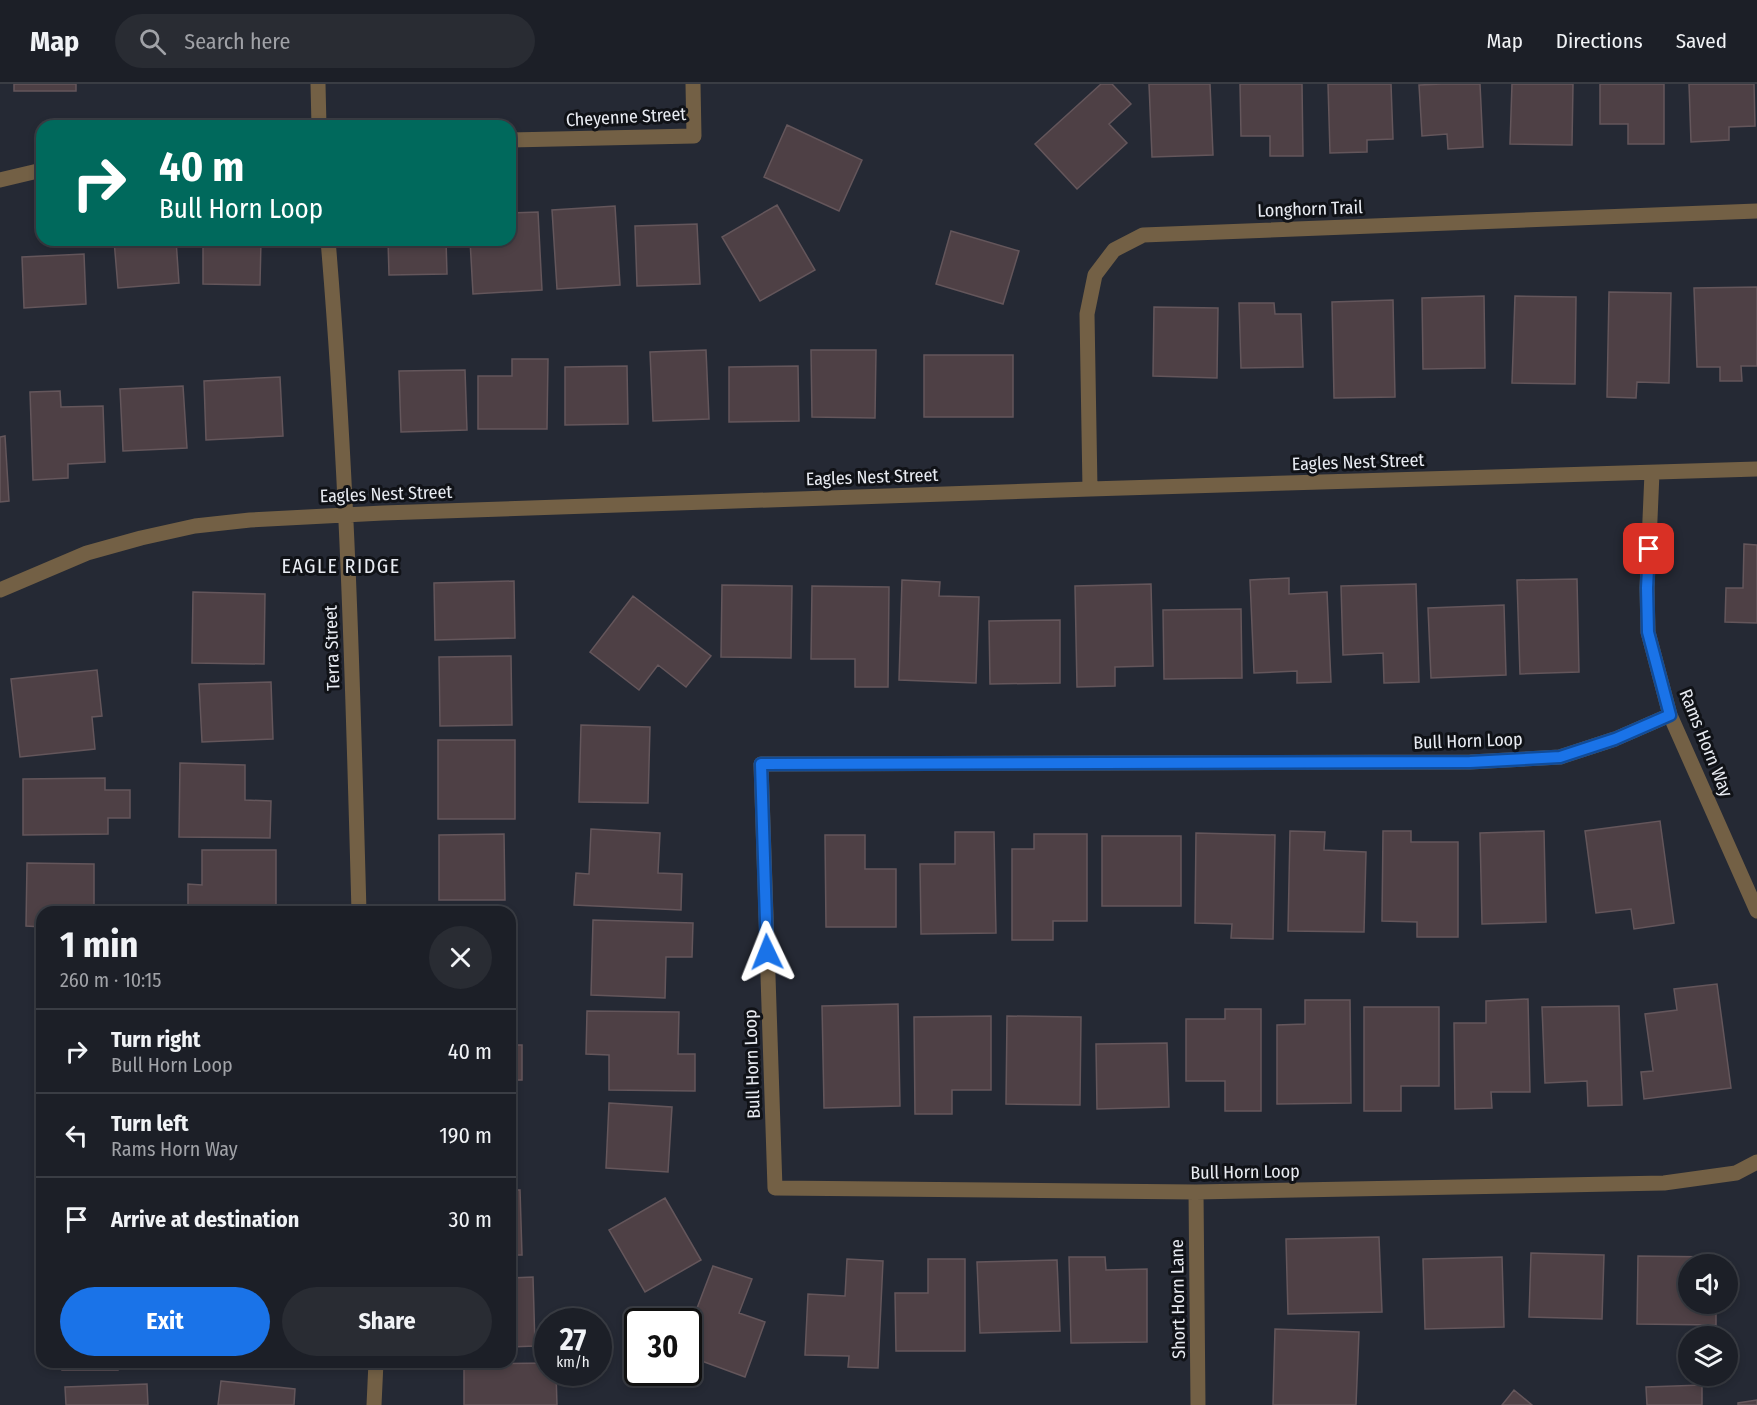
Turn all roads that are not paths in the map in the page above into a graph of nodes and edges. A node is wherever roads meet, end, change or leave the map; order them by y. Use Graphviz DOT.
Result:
graph roads {
  1 [pos="318,84"];
  2 [pos="693,84"];
  3 [pos="319,120"];
  4 [pos="516,140"];
  5 [pos="36,171"];
  6 [pos="0,180"];
  7 [pos="1757,211"];
  8 [pos="328,246"];
  9 [pos="1757,469"];
  10 [pos="1652,473"];
  11 [pos="1090,489"];
  12 [pos="346,515"];
  13 [pos="0,590"];
  14 [pos="1670,715"];
  15 [pos="359,906"];
  16 [pos="1757,912"];
  17 [pos="1757,1162"];
  18 [pos="1196,1192"];
  19 [pos="376,1368"];
  20 [pos="374,1405"];
  21 [pos="1198,1405"];
  1 -- 3 [label="street"];
  2 -- 4 [label="street, Cheyenne Street"];
  5 -- 6 [label="street"];
  7 -- 11 [label="street, Longhorn Trail"];
  8 -- 12 [label="street, Terra Street"];
  9 -- 10 [label="street, Eagles Nest Street"];
  10 -- 11 [label="street, Eagles Nest Street"];
  10 -- 14 [label="street, Rams Horn Way"];
  11 -- 12 [label="street, Eagles Nest Street"];
  12 -- 13 [label="street, Eagles Nest Street"];
  12 -- 15 [label="street, Terra Street"];
  14 -- 16 [label="street, Rams Horn Way"];
  14 -- 18 [label="street, Bull Horn Loop"];
  17 -- 18 [label="street, Bull Horn Loop"];
  18 -- 21 [label="street, Short Horn Lane"];
  19 -- 20 [label="street"];
}
